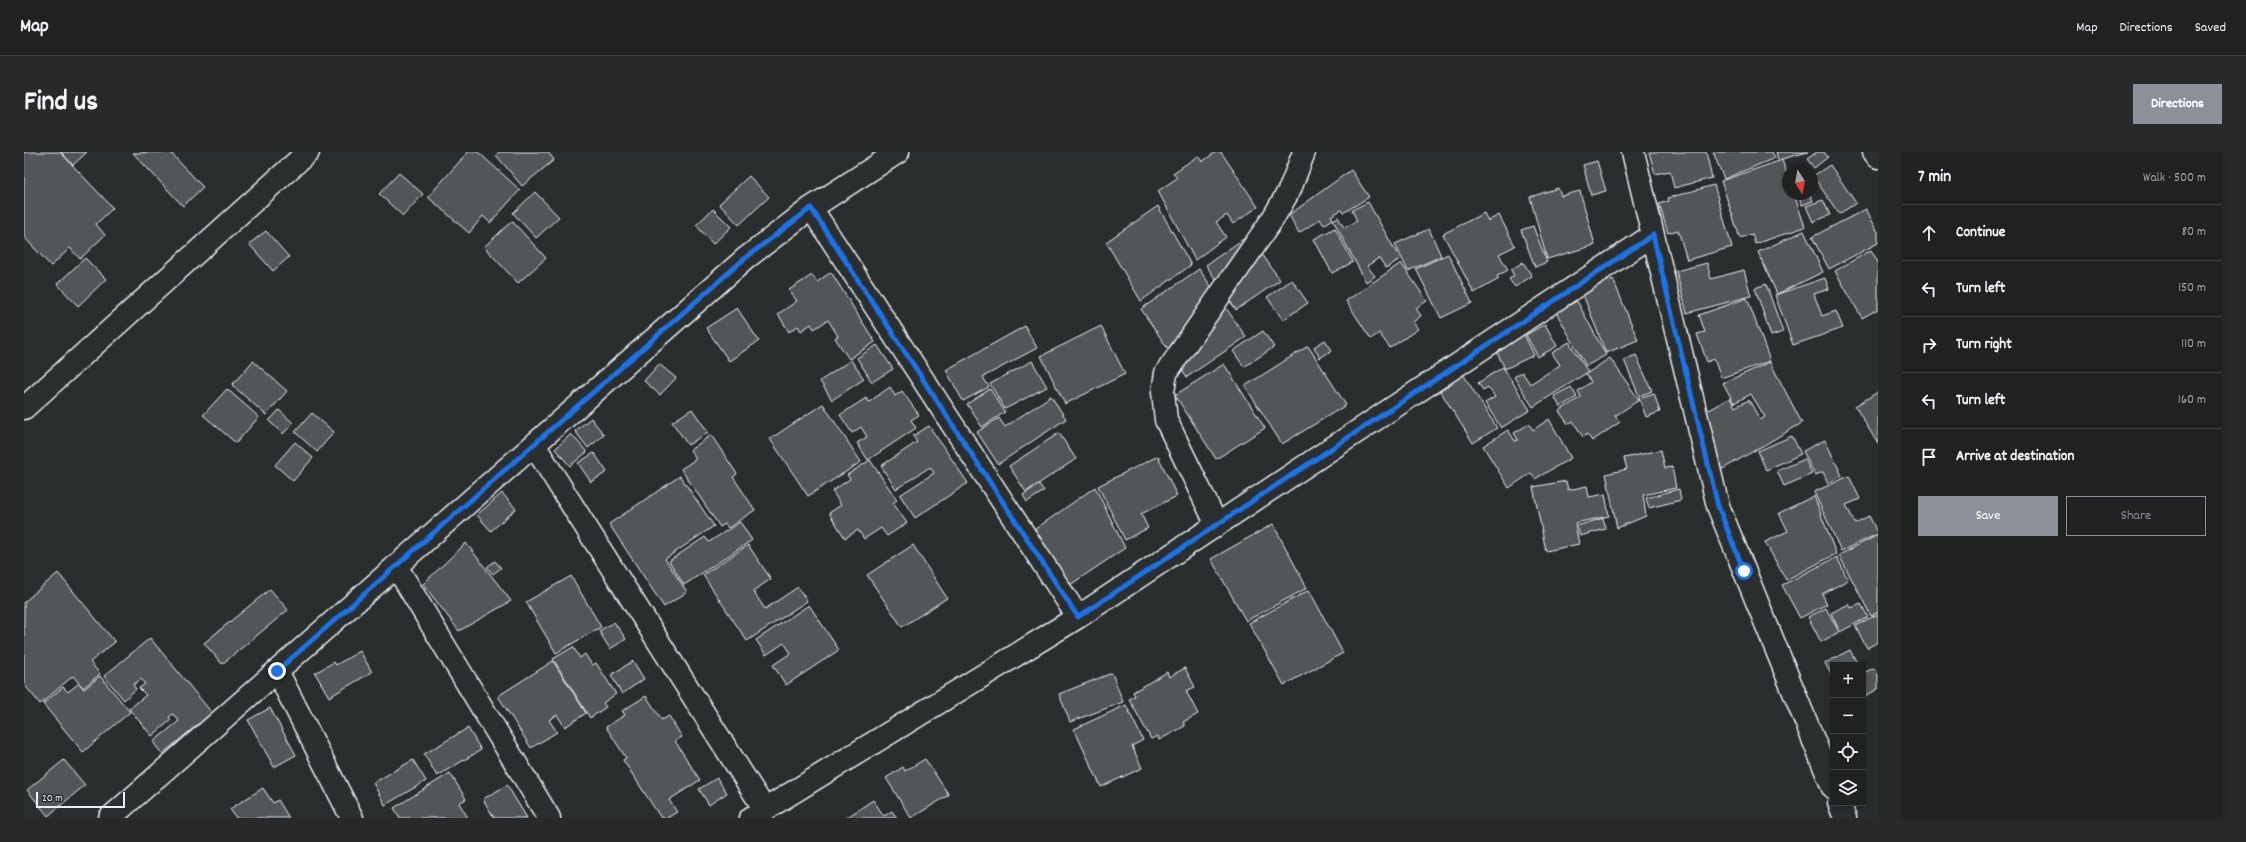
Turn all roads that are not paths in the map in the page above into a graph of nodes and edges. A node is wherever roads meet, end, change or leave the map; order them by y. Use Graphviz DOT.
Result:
graph roads {
  1 [pos="308,152"];
  2 [pos="898,152"];
  3 [pos="1304,152"];
  4 [pos="1633,152"];
  5 [pos="1874,152"];
  6 [pos="1878,157"];
  7 [pos="811,208"];
  8 [pos="1653,235"];
  9 [pos="24,408"];
  10 [pos="534,445"];
  11 [pos="1217,525"];
  12 [pos="396,566"];
  13 [pos="1078,617"];
  14 [pos="277,671"];
  15 [pos="1830,781"];
  16 [pos="1840,806"];
  17 [pos="758,814"];
  18 [pos="110,818"];
  19 [pos="352,818"];
  20 [pos="549,818"];
  21 [pos="1845,818"];
  1 -- 9 [label="street"];
  2 -- 7 [label="street"];
  3 -- 11 [label="street"];
  4 -- 8 [label="street"];
  5 -- 6 [label="street"];
  7 -- 10 [label="street"];
  7 -- 13 [label="street"];
  8 -- 11 [label="street"];
  8 -- 15 [label="street"];
  10 -- 12 [label="street"];
  10 -- 17 [label="street"];
  11 -- 13 [label="street"];
  12 -- 14 [label="street"];
  12 -- 20 [label="street"];
  13 -- 17 [label="street"];
  14 -- 18 [label="street"];
  14 -- 19 [label="street"];
  16 -- 21 [label="street"];
}
